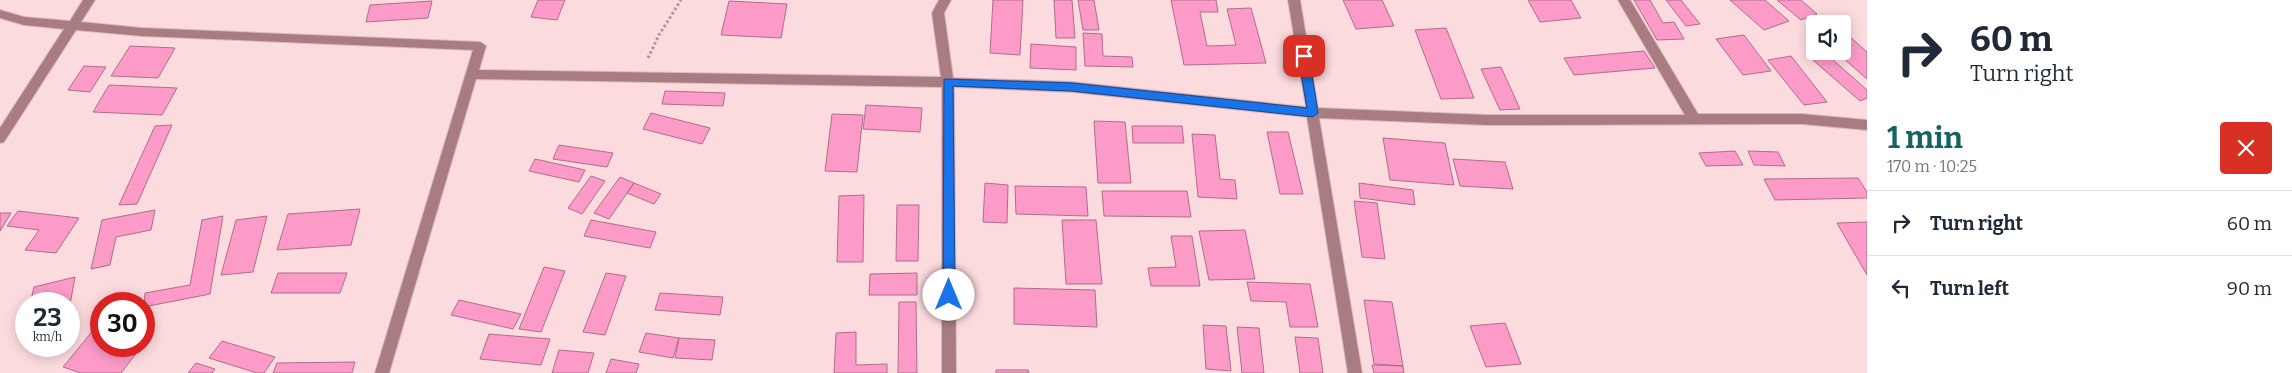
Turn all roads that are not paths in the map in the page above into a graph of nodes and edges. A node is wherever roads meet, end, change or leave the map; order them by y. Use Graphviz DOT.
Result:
graph roads {
  1 [pos="89,0"];
  2 [pos="945,0"];
  3 [pos="1294,0"];
  4 [pos="1624,0"];
  5 [pos="0,14"];
  6 [pos="72,24"];
  7 [pos="472,74"];
  8 [pos="948,82"];
  9 [pos="1313,113"];
  10 [pos="1694,119"];
  11 [pos="1867,125"];
  12 [pos="0,138"];
  13 [pos="382,373"];
  14 [pos="949,373"];
  15 [pos="1355,373"];
  1 -- 6 [label="street"];
  2 -- 8 [label="street"];
  3 -- 9 [label="street"];
  4 -- 10 [label="street"];
  5 -- 6 [label="street"];
  6 -- 7 [label="street"];
  6 -- 12 [label="street"];
  7 -- 8 [label="street"];
  7 -- 13 [label="street"];
  8 -- 9 [label="street"];
  8 -- 14 [label="street"];
  9 -- 10 [label="street"];
  9 -- 15 [label="street"];
  10 -- 11 [label="street"];
}
